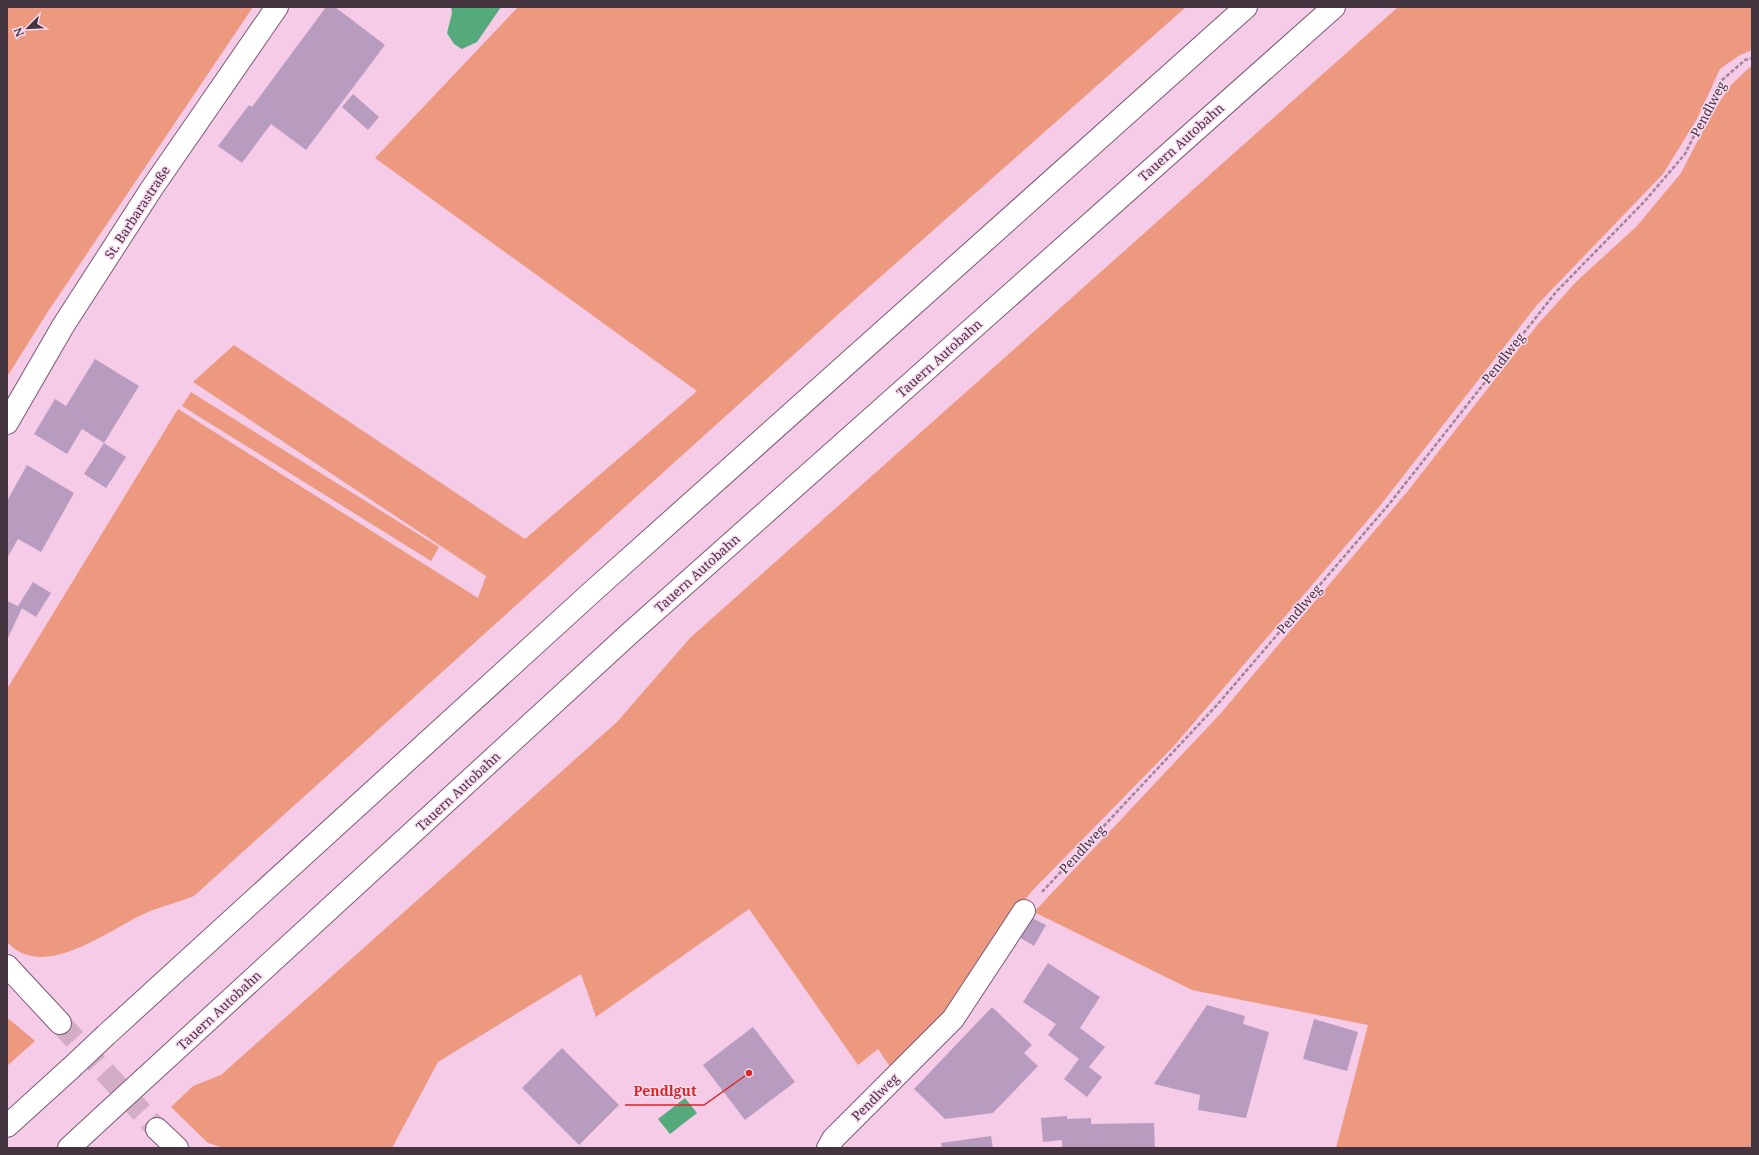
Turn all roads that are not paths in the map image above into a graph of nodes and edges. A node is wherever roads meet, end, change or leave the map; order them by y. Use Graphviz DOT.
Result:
graph roads {
  1 [pos="276,7"];
  2 [pos="1246,7"];
  3 [pos="1334,7"];
  4 [pos="7,423"];
  5 [pos="1024,912"];
  6 [pos="10,977"];
  7 [pos="60,1023"];
  8 [pos="7,1126"];
  9 [pos="157,1129"];
  10 [pos="69,1148"];
  11 [pos="177,1148"];
  12 [pos="828,1148"];
  1 -- 4 [label="main road, St. Barbarastraße"];
  2 -- 8 [label="main road, bridge"];
  3 -- 10 [label="main road, Tauern Autobahn, bridge"];
  5 -- 12 [label="main road, Pendlweg"];
  6 -- 7 [label="main road"];
  9 -- 11 [label="main road"];
}
